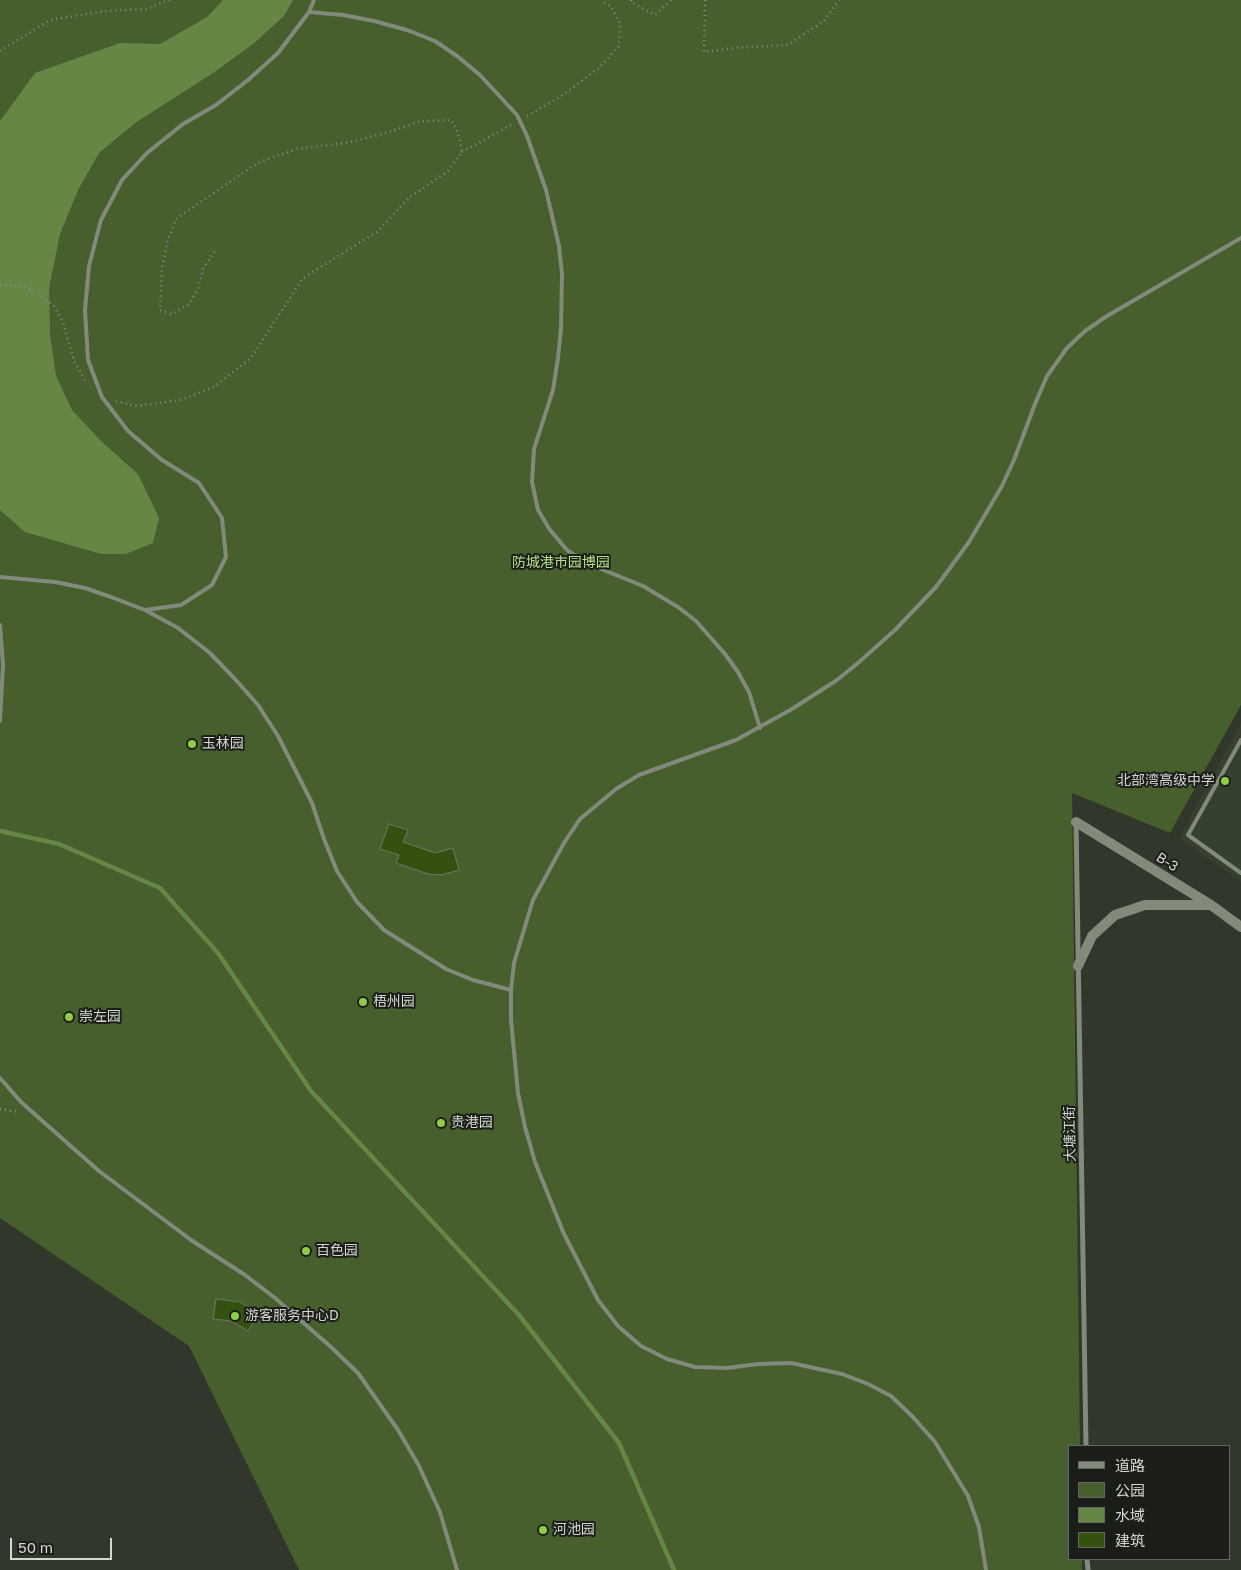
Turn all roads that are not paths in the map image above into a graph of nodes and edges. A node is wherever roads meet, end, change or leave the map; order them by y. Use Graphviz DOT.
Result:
graph roads {
  1 [pos="314,0"];
  2 [pos="309,12"];
  3 [pos="1241,238"];
  4 [pos="0,576"];
  5 [pos="145,610"];
  6 [pos="0,625"];
  7 [pos="0,721"];
  8 [pos="760,728"];
  9 [pos="1241,740"];
  10 [pos="1076,822"];
  11 [pos="1241,873"];
  12 [pos="1211,905"];
  13 [pos="1241,927"];
  14 [pos="1078,966"];
  15 [pos="511,990"];
  16 [pos="0,1078"];
  17 [pos="1086,1445"];
  18 [pos="457,1570"];
  19 [pos="986,1570"];
  1 -- 2 [label="lane"];
  2 -- 5 [label="lane"];
  2 -- 8 [label="lane"];
  3 -- 8 [label="lane"];
  4 -- 5 [label="lane"];
  5 -- 15 [label="lane"];
  6 -- 7 [label="lane"];
  8 -- 15 [label="lane"];
  9 -- 11 [label="lane"];
  10 -- 12 [label="street, B-3"];
  10 -- 14 [label="street, 大塘江街"];
  12 -- 13 [label="street, B-3"];
  12 -- 14 [label="street"];
  14 -- 17 [label="street, 大塘江街"];
  15 -- 19 [label="lane"];
  16 -- 18 [label="lane"];
}
